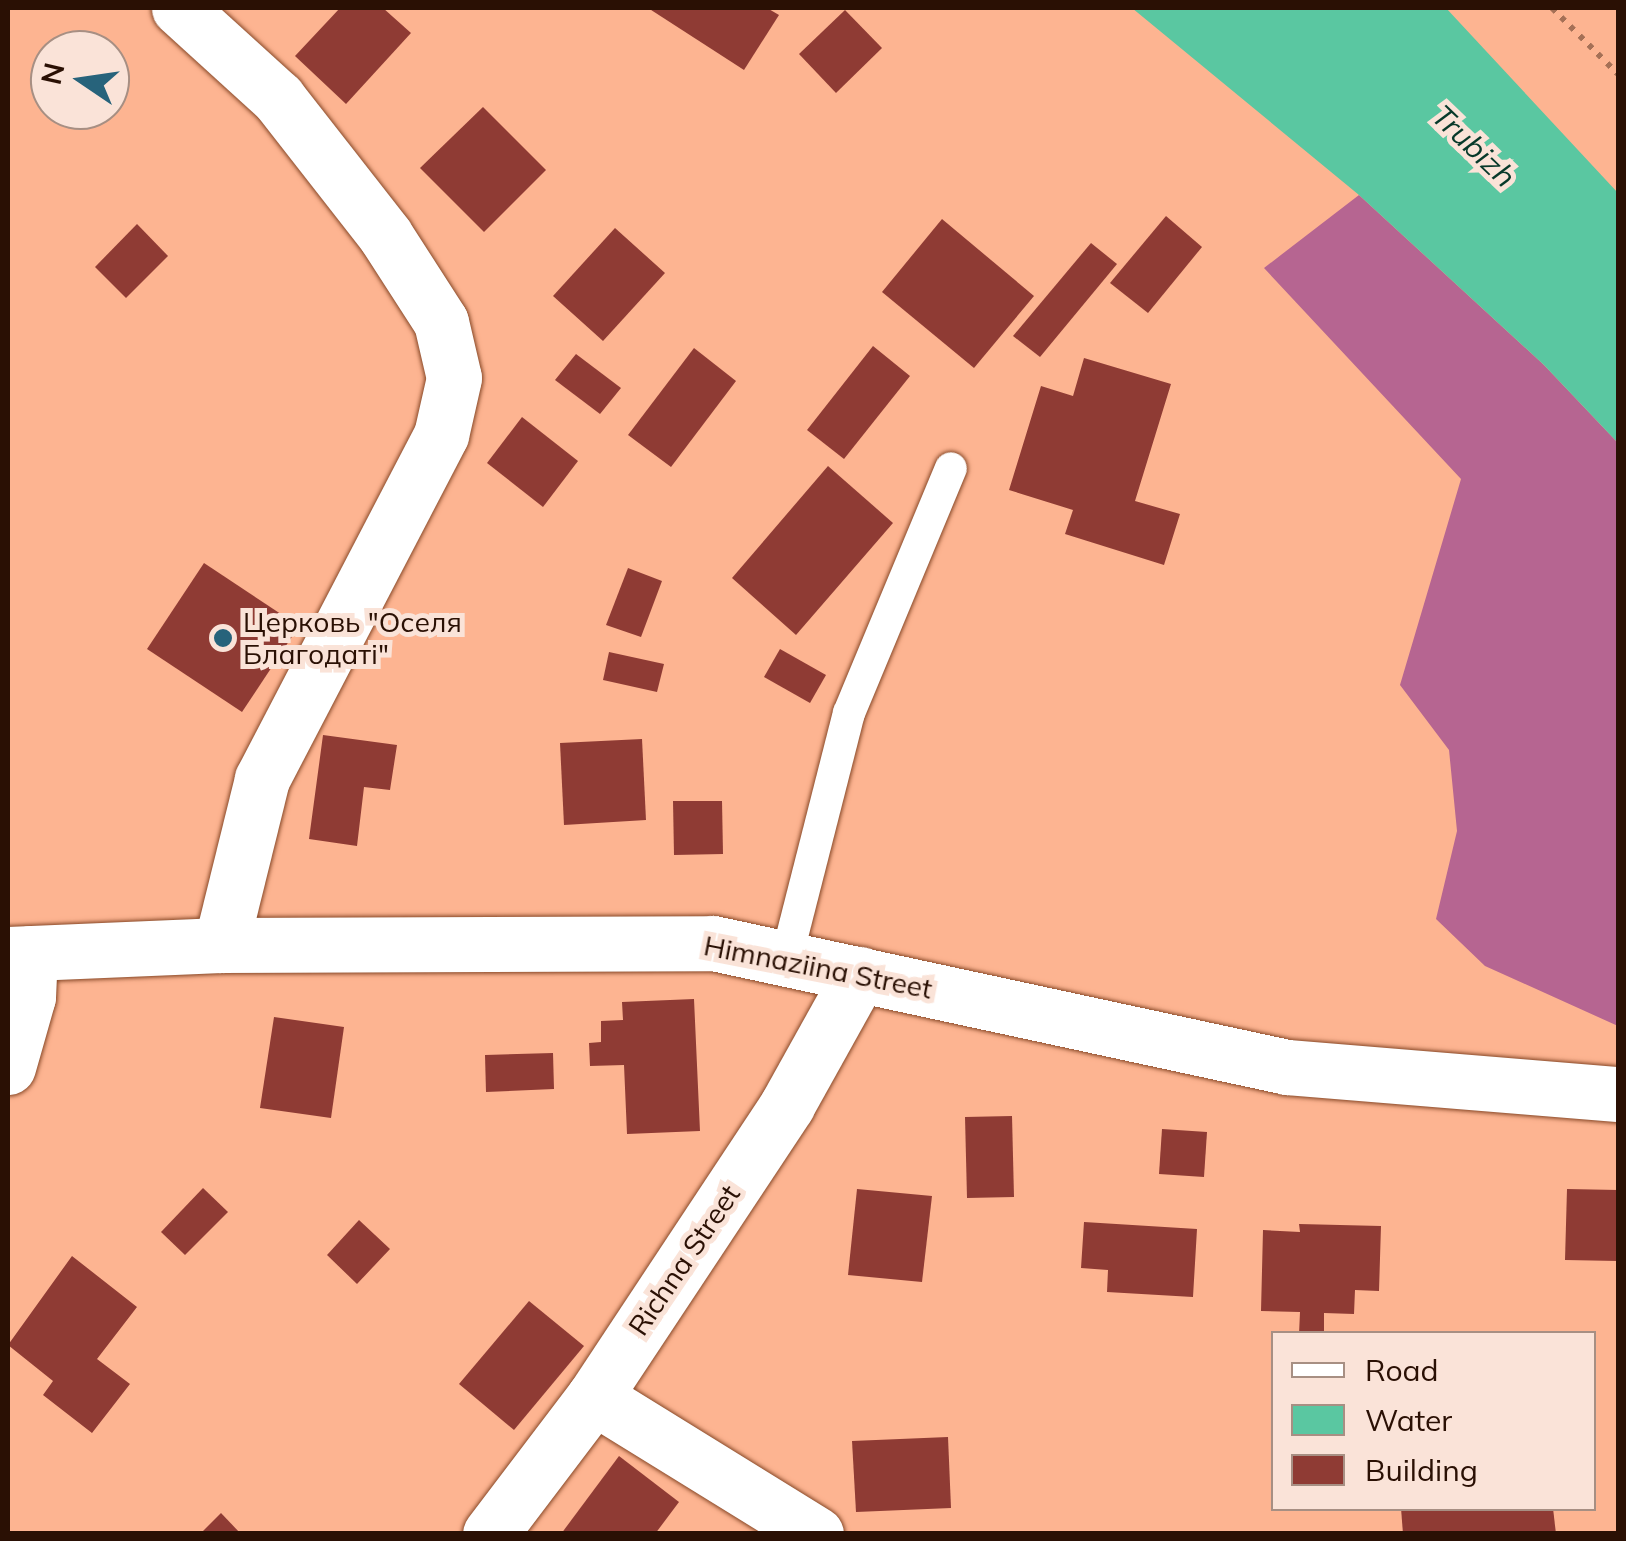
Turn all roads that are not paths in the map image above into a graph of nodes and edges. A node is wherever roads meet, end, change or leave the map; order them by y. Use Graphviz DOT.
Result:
graph roads {
  1 [pos="180,8"];
  2 [pos="951,468"];
  3 [pos="222,945"];
  4 [pos="19,954"];
  5 [pos="788,956"];
  6 [pos="860,974"];
  7 [pos="8,1068"];
  8 [pos="1618,1094"];
  9 [pos="594,1397"];
  10 [pos="490,1534"];
  11 [pos="816,1534"];
  1 -- 3 [label="street"];
  2 -- 5 [label="lane"];
  3 -- 4 [label="street, Himnaziina Street"];
  3 -- 5 [label="street, Himnaziina Street"];
  4 -- 7 [label="street"];
  5 -- 6 [label="street, Himnaziina Street"];
  6 -- 8 [label="street, Himnaziina Street"];
  6 -- 9 [label="street, Richna Street"];
  9 -- 10 [label="street, Richna Street"];
  9 -- 11 [label="street"];
}
